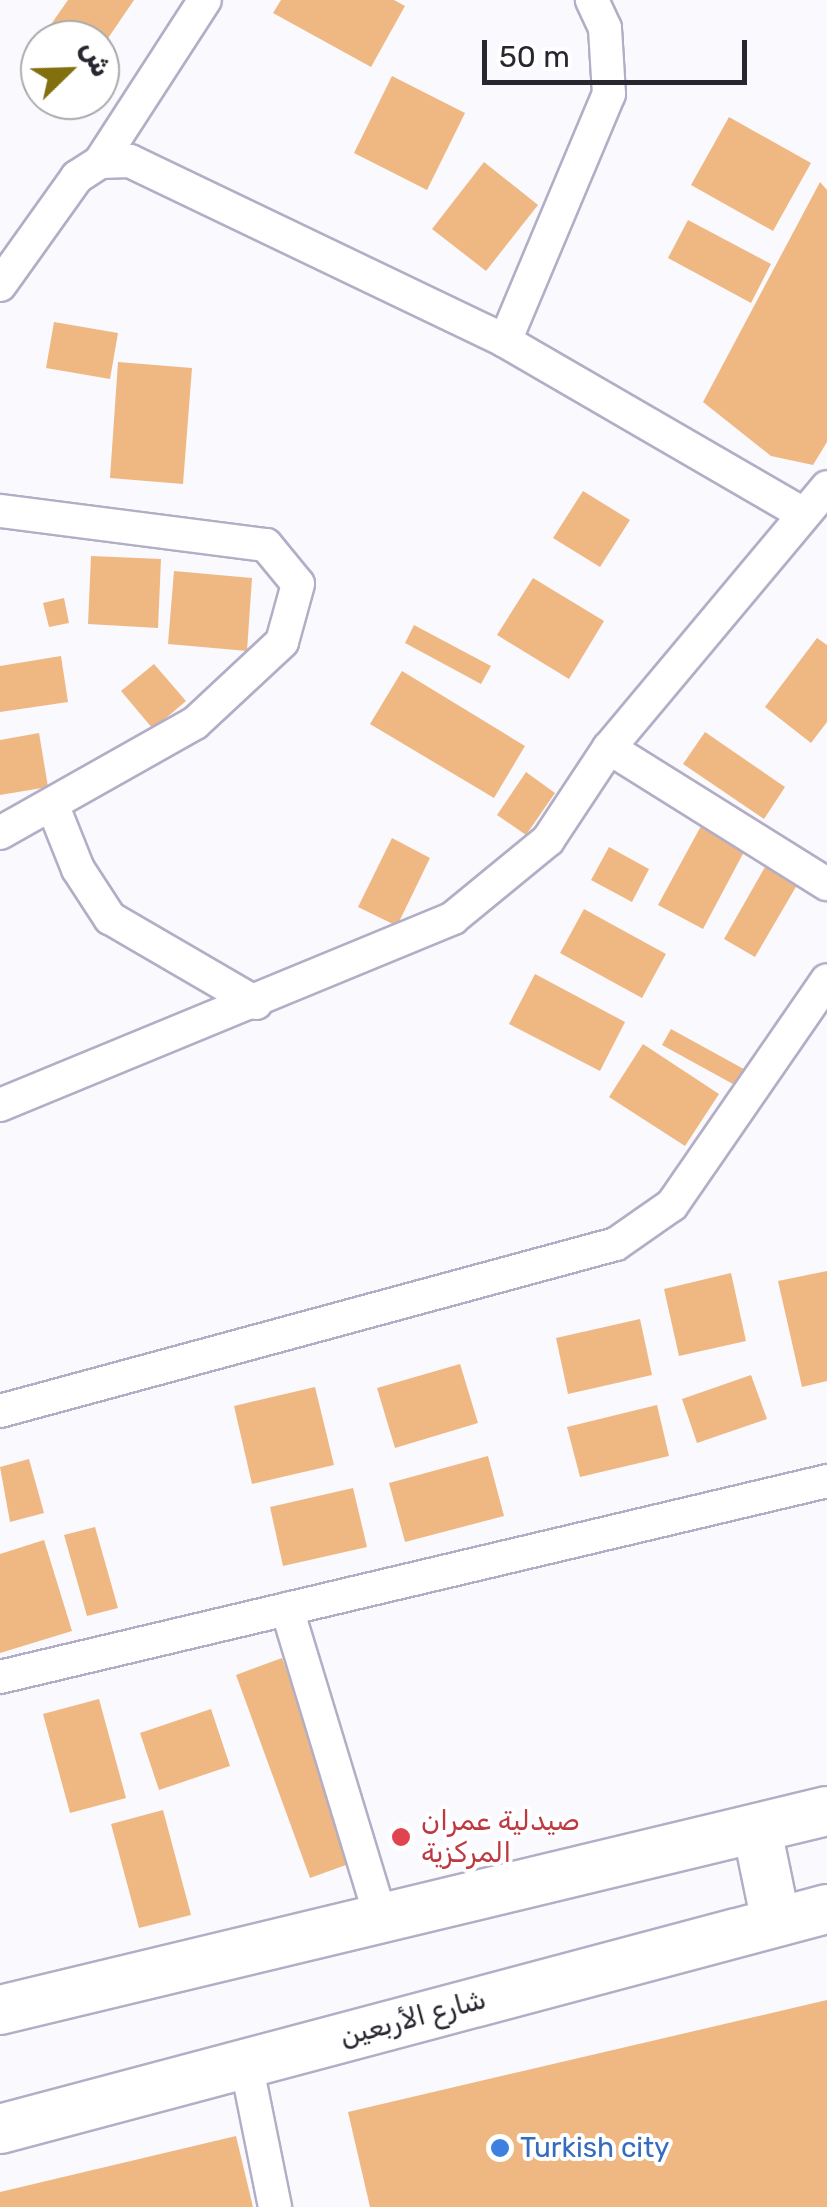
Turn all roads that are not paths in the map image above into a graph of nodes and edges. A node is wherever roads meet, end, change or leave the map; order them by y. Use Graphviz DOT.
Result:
graph roads {
  1 [pos="204,0"];
  2 [pos="592,0"];
  3 [pos="100,162"];
  4 [pos="0,285"];
  5 [pos="504,341"];
  6 [pos="827,487"];
  7 [pos="0,511"];
  8 [pos="802,513"];
  9 [pos="609,748"];
  10 [pos="52,804"];
  11 [pos="0,833"];
  12 [pos="827,884"];
  13 [pos="827,980"];
  14 [pos="256,1003"];
  15 [pos="0,1105"];
  16 [pos="0,1411"];
  17 [pos="827,1481"];
  18 [pos="287,1608"];
  19 [pos="0,1677"];
  20 [pos="827,1812"];
  21 [pos="756,1830"];
  22 [pos="827,1910"];
  23 [pos="380,1916"];
  24 [pos="776,1922"];
  25 [pos="0,2010"];
  26 [pos="246,2063"];
  27 [pos="0,2129"];
  28 [pos="275,2207"];
  1 -- 3 [label="street"];
  2 -- 5 [label="street"];
  3 -- 4 [label="street"];
  3 -- 5 [label="street"];
  5 -- 8 [label="street"];
  6 -- 8 [label="street"];
  7 -- 10 [label="street"];
  8 -- 9 [label="street"];
  9 -- 12 [label="street"];
  9 -- 14 [label="street"];
  10 -- 11 [label="street"];
  10 -- 14 [label="street"];
  13 -- 16 [label="street"];
  14 -- 15 [label="street"];
  17 -- 18 [label="street"];
  18 -- 19 [label="street"];
  18 -- 23 [label="street"];
  20 -- 21 [label="main road"];
  21 -- 23 [label="main road"];
  21 -- 24 [label="main road"];
  22 -- 24 [label="main road, شارع الأربعين"];
  23 -- 25 [label="main road"];
  24 -- 26 [label="main road, شارع الأربعين"];
  26 -- 27 [label="main road, شارع الأربعين"];
  26 -- 28 [label="street"];
}
